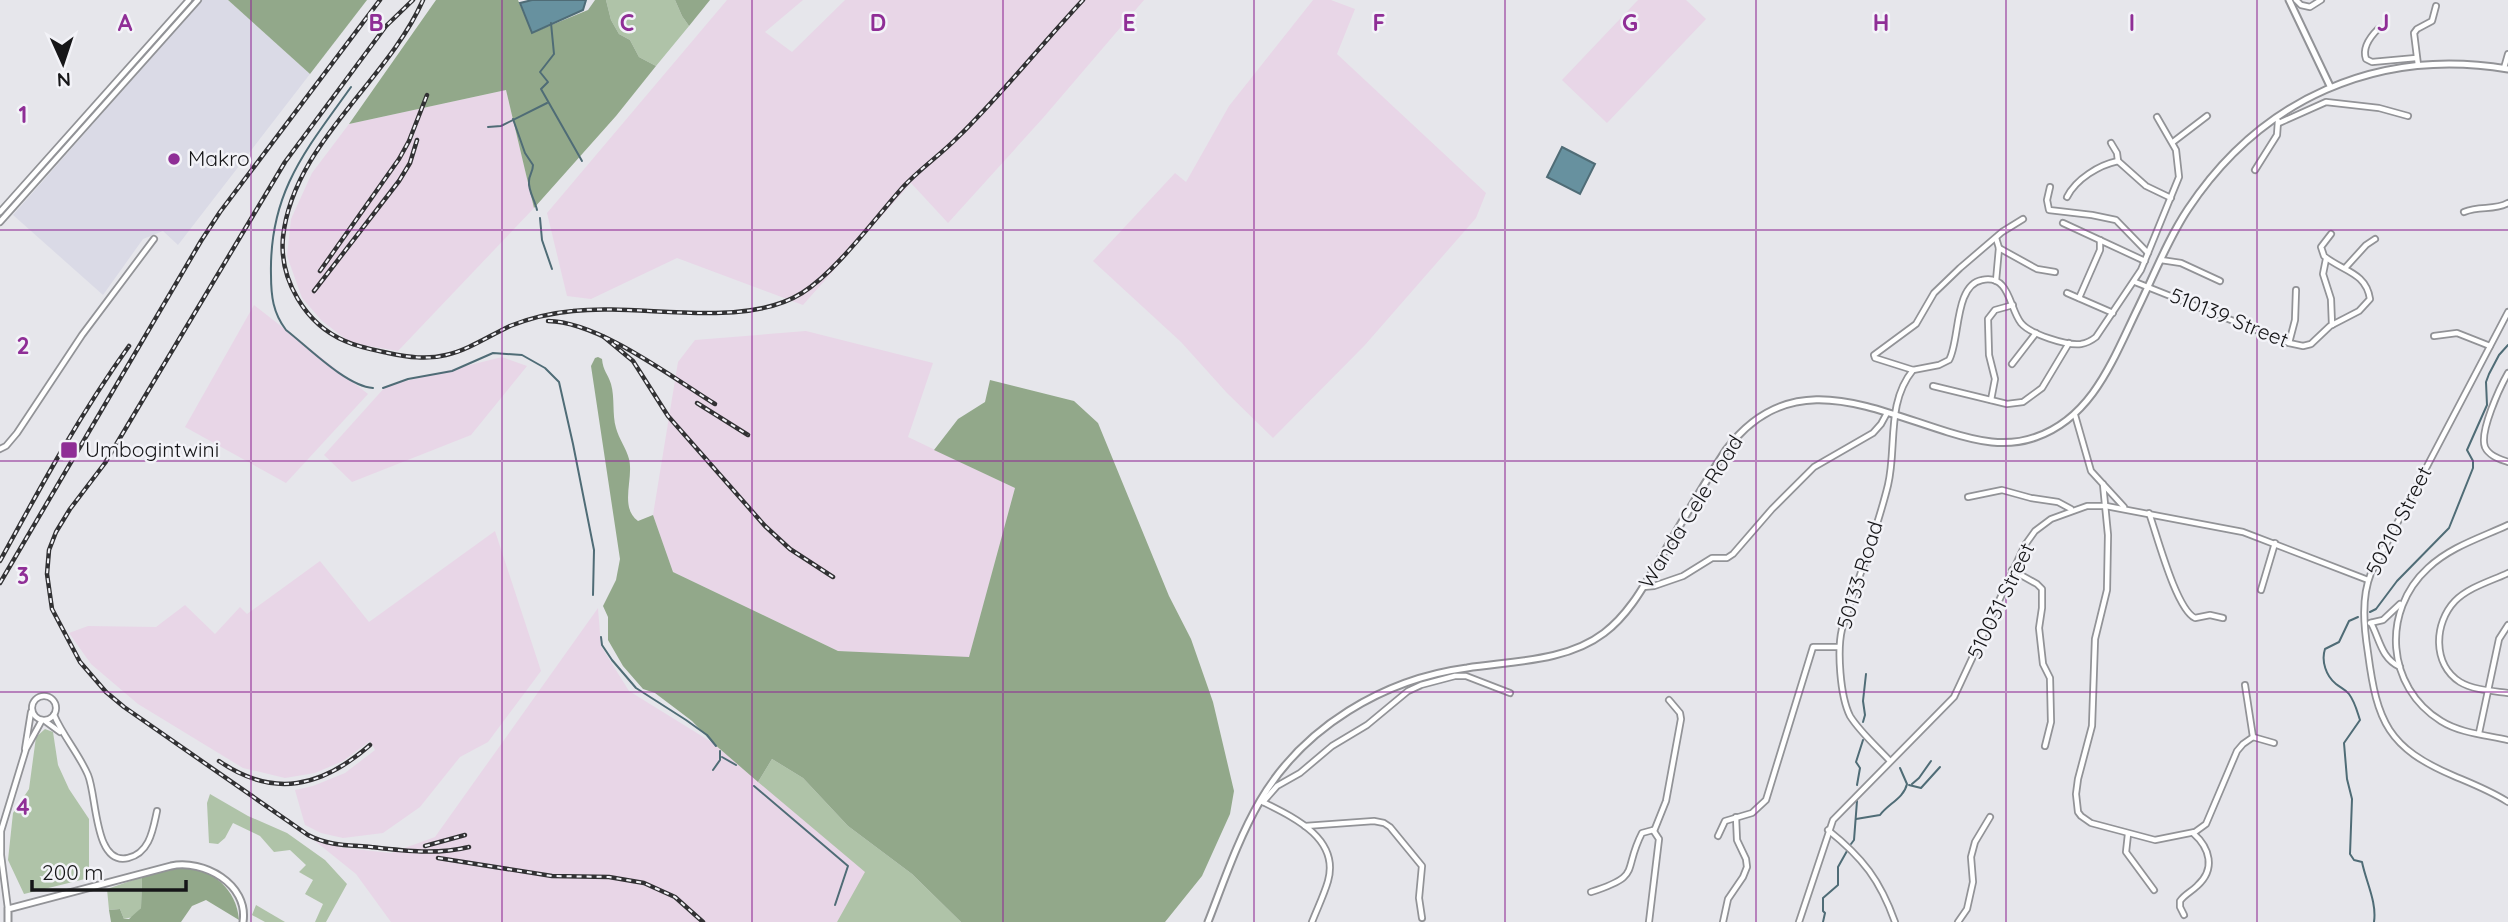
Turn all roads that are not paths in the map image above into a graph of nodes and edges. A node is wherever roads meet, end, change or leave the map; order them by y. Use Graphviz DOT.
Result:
graph roads {
  1 [pos="189,0"];
  2 [pos="198,0"];
  3 [pos="2289,0"];
  4 [pos="2296,0"];
  5 [pos="2321,0"];
  6 [pos="2436,6"];
  7 [pos="2378,29"];
  8 [pos="2508,54"];
  9 [pos="2416,58"];
  10 [pos="2418,65"];
  11 [pos="2506,69"];
  12 [pos="2330,86"];
  13 [pos="2207,116"];
  14 [pos="2408,116"];
  15 [pos="2157,117"];
  16 [pos="2278,120"];
  17 [pos="2173,142"];
  18 [pos="2111,143"];
  19 [pos="2118,161"];
  20 [pos="2255,170"];
  21 [pos="2050,187"];
  22 [pos="2067,197"];
  23 [pos="2171,198"];
  24 [pos="2508,203"];
  25 [pos="0,212"];
  26 [pos="2464,212"];
  27 [pos="2023,219"];
  28 [pos="0,222"];
  29 [pos="2063,222"];
  30 [pos="2330,234"];
  31 [pos="1996,238"];
  32 [pos="153,239"];
  33 [pos="2100,239"];
  34 [pos="2375,239"];
  35 [pos="1999,248"];
  36 [pos="2148,253"];
  37 [pos="2326,259"];
  38 [pos="2161,260"];
  39 [pos="2145,261"];
  40 [pos="2346,267"];
  41 [pos="2055,272"];
  42 [pos="1996,281"];
  43 [pos="2220,281"];
  44 [pos="2135,282"];
  45 [pos="2148,286"];
  46 [pos="2296,290"];
  47 [pos="2067,293"];
  48 [pos="2079,298"];
  49 [pos="2013,305"];
  50 [pos="2508,312"];
  51 [pos="2113,313"];
  52 [pos="2332,325"];
  53 [pos="2036,334"];
  54 [pos="2434,336"];
  55 [pos="2068,343"];
  56 [pos="2289,343"];
  57 [pos="2490,346"];
  58 [pos="2012,364"];
  59 [pos="1913,370"];
  60 [pos="2508,373"];
  61 [pos="1933,386"];
  62 [pos="1991,400"];
  63 [pos="1887,413"];
  64 [pos="1894,415"];
  65 [pos="2075,415"];
  66 [pos="0,449"];
  67 [pos="2508,462"];
  68 [pos="2103,484"];
  69 [pos="1968,497"];
  70 [pos="2106,506"];
  71 [pos="2125,508"];
  72 [pos="2072,510"];
  73 [pos="2149,513"];
  74 [pos="2508,525"];
  75 [pos="2275,543"];
  76 [pos="2012,570"];
  77 [pos="2508,573"];
  78 [pos="2368,580"];
  79 [pos="1643,587"];
  80 [pos="2260,590"];
  81 [pos="2403,601"];
  82 [pos="2223,618"];
  83 [pos="2365,623"];
  84 [pos="2371,623"];
  85 [pos="2508,625"];
  86 [pos="1839,647"];
  87 [pos="2400,667"];
  88 [pos="2245,685"];
  89 [pos="2488,690"];
  90 [pos="2508,693"];
  91 [pos="1510,694"];
  92 [pos="1669,700"];
  93 [pos="32,710"];
  94 [pos="54,715"];
  95 [pos="43,720"];
  96 [pos="61,733"];
  97 [pos="2479,733"];
  98 [pos="2253,737"];
  99 [pos="2508,740"];
  100 [pos="2274,743"];
  101 [pos="2045,746"];
  102 [pos="26,749"];
  103 [pos="1890,761"];
  104 [pos="1262,801"];
  105 [pos="2508,802"];
  106 [pos="158,811"];
  107 [pos="1737,817"];
  108 [pos="1990,817"];
  109 [pos="1305,826"];
  110 [pos="1828,830"];
  111 [pos="1654,831"];
  112 [pos="2193,832"];
  113 [pos="2128,834"];
  114 [pos="1718,836"];
  115 [pos="2154,890"];
  116 [pos="1591,892"];
  117 [pos="8,909"];
  118 [pos="2184,915"];
  119 [pos="1422,918"];
  120 [pos="8,922"];
  121 [pos="243,922"];
  122 [pos="1208,922"];
  123 [pos="1312,922"];
  124 [pos="1649,922"];
  125 [pos="1723,922"];
  126 [pos="1799,922"];
  127 [pos="1895,922"];
  128 [pos="1958,922"];
  1 -- 25 [label="street"];
  2 -- 28 [label="street"];
  3 -- 12 [label="street"];
  4 -- 5 [label="street"];
  6 -- 9 [label="street"];
  7 -- 9 [label="street"];
  8 -- 11 [label="street"];
  9 -- 10 [label="street"];
  10 -- 11 [label="street, Wanda Cele Road"];
  10 -- 12 [label="street, Wanda Cele Road"];
  12 -- 16 [label="street, Wanda Cele Road"];
  13 -- 17 [label="street"];
  14 -- 16 [label="street"];
  15 -- 17 [label="street"];
  16 -- 20 [label="street"];
  16 -- 38 [label="street, Wanda Cele Road"];
  17 -- 23 [label="street"];
  18 -- 19 [label="street"];
  19 -- 22 [label="street"];
  19 -- 23 [label="street"];
  21 -- 36 [label="street"];
  23 -- 36 [label="street"];
  24 -- 26 [label="street"];
  27 -- 31 [label="street"];
  29 -- 33 [label="street"];
  30 -- 37 [label="street"];
  31 -- 35 [label="street"];
  31 -- 59 [label="street"];
  32 -- 66 [label="street"];
  33 -- 39 [label="street"];
  33 -- 48 [label="street"];
  34 -- 40 [label="street"];
  35 -- 41 [label="street"];
  35 -- 42 [label="street"];
  36 -- 39 [label="street"];
  37 -- 40 [label="street, 510139 Street"];
  37 -- 52 [label="street"];
  38 -- 43 [label="street"];
  38 -- 45 [label="street, Wanda Cele Road"];
  39 -- 44 [label="street"];
  40 -- 52 [label="street, 510139 Street"];
  42 -- 49 [label="street"];
  42 -- 59 [label="street"];
  44 -- 45 [label="street, 510139 Street"];
  44 -- 51 [label="street"];
  45 -- 56 [label="street, 510139 Street"];
  45 -- 65 [label="street, Wanda Cele Road"];
  46 -- 56 [label="street"];
  47 -- 48 [label="street"];
  48 -- 51 [label="street"];
  49 -- 53 [label="street"];
  49 -- 62 [label="street"];
  50 -- 57 [label="street, 50210 Street"];
  51 -- 55 [label="street"];
  52 -- 56 [label="street, 510139 Street"];
  53 -- 55 [label="street"];
  53 -- 58 [label="street"];
  54 -- 57 [label="street"];
  55 -- 62 [label="street"];
  57 -- 78 [label="street, 50210 Street"];
  59 -- 64 [label="street, 50133 Road"];
  60 -- 67 [label="street"];
  61 -- 62 [label="street"];
  63 -- 64 [label="street, Wanda Cele Road"];
  63 -- 79 [label="street"];
  63 -- 79 [label="street, Wanda Cele Road"];
  64 -- 65 [label="street, Wanda Cele Road"];
  64 -- 86 [label="street, 50133 Road"];
  65 -- 68 [label="street"];
  68 -- 70 [label="street"];
  68 -- 71 [label="street"];
  69 -- 72 [label="street"];
  70 -- 71 [label="street, 510031 Street"];
  70 -- 72 [label="street, 510031 Street"];
  70 -- 113 [label="street"];
  71 -- 73 [label="street, 510031 Street"];
  72 -- 76 [label="street, 510031 Street"];
  73 -- 75 [label="street, 510031 Street"];
  73 -- 82 [label="street"];
  74 -- 81 [label="street"];
  75 -- 78 [label="street, 510031 Street"];
  75 -- 80 [label="street"];
  76 -- 101 [label="street"];
  76 -- 103 [label="street, 510031 Street"];
  77 -- 89 [label="street"];
  78 -- 83 [label="street, 50210 Street"];
  79 -- 104 [label="street, Wanda Cele Road"];
  81 -- 84 [label="street"];
  81 -- 87 [label="street"];
  83 -- 84 [label="street"];
  83 -- 105 [label="street, 50210 Street"];
  84 -- 87 [label="street"];
  85 -- 89 [label="street"];
  86 -- 103 [label="street, 50133 Road"];
  86 -- 107 [label="street"];
  87 -- 97 [label="street"];
  88 -- 98 [label="street"];
  89 -- 90 [label="street"];
  89 -- 97 [label="street"];
  91 -- 104 [label="street"];
  92 -- 111 [label="street"];
  93 -- 94 [label="street"];
  93 -- 95 [label="street"];
  93 -- 102 [label="street"];
  94 -- 95 [label="street"];
  94 -- 96 [label="street"];
  95 -- 96 [label="street"];
  95 -- 102 [label="street"];
  96 -- 106 [label="street"];
  97 -- 99 [label="street"];
  98 -- 100 [label="street"];
  98 -- 112 [label="street"];
  102 -- 117 [label="street"];
  103 -- 110 [label="street, 510031 Street"];
  104 -- 109 [label="street"];
  104 -- 122 [label="street, Wanda Cele Road"];
  107 -- 114 [label="street"];
  107 -- 125 [label="street"];
  108 -- 128 [label="street"];
  109 -- 119 [label="street"];
  109 -- 123 [label="street"];
  110 -- 126 [label="street, 510031 Street"];
  110 -- 127 [label="street"];
  111 -- 116 [label="street"];
  111 -- 124 [label="street"];
  112 -- 113 [label="street"];
  112 -- 118 [label="street"];
  113 -- 115 [label="street"];
  117 -- 120 [label="street"];
  117 -- 121 [label="street"];
}
